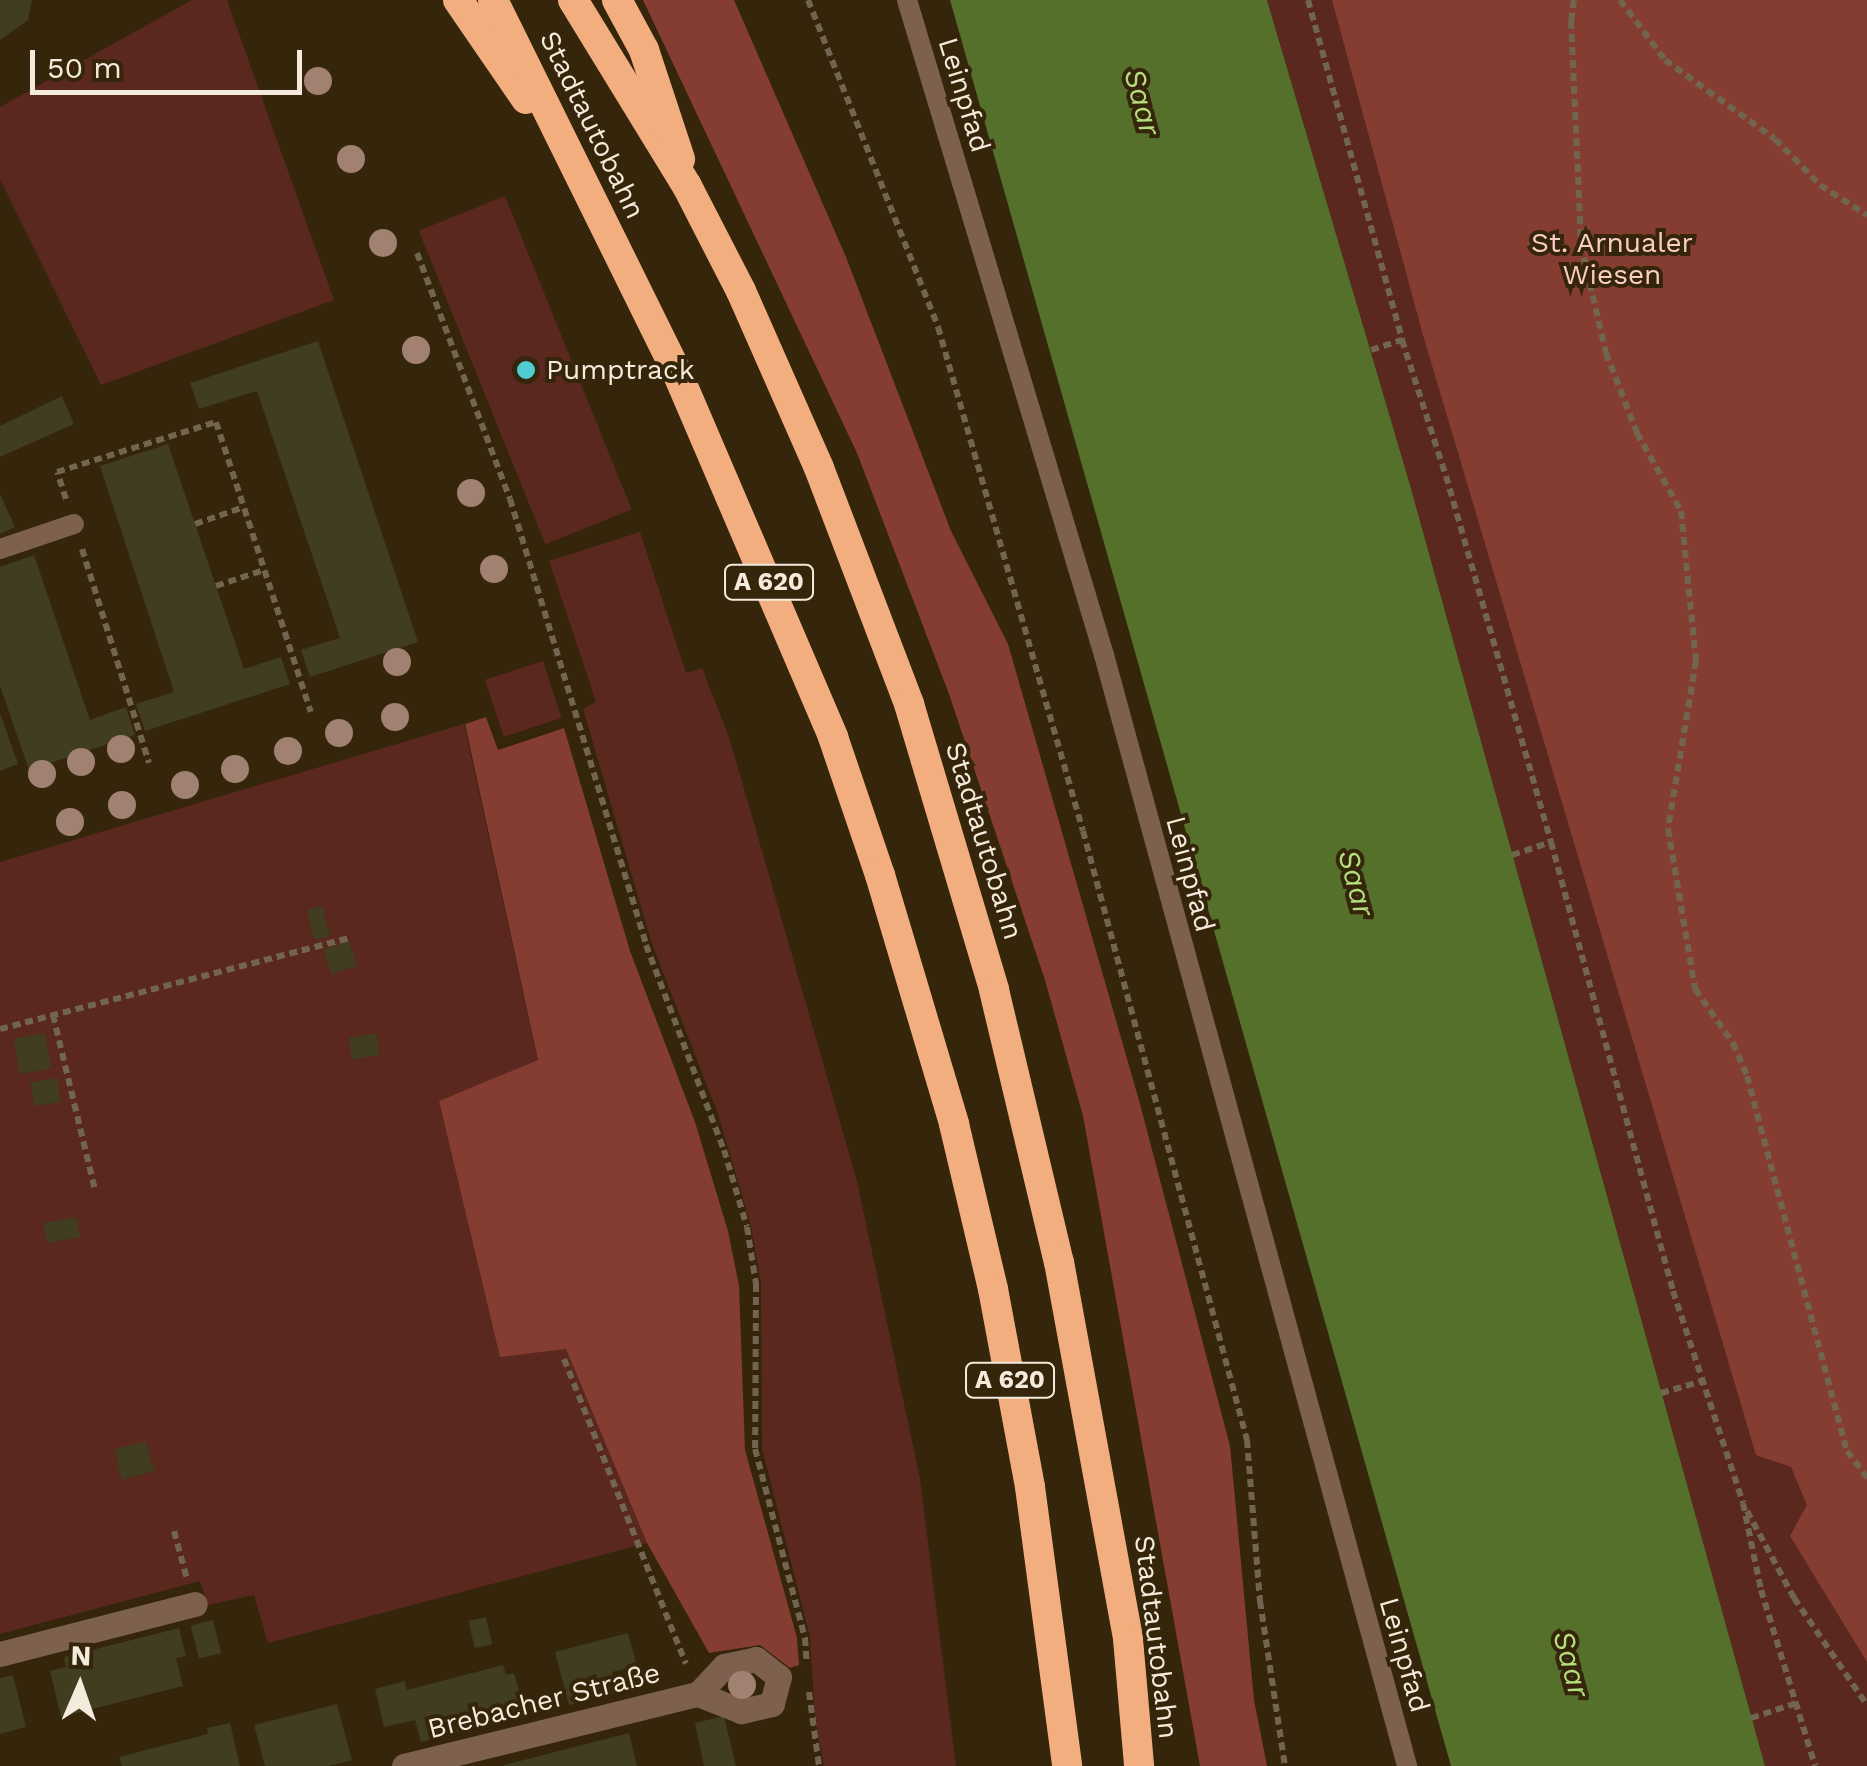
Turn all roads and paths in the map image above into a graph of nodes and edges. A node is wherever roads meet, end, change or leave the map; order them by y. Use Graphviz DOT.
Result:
graph roads {
  1 [pos="458,0"];
  2 [pos="493,0"];
  3 [pos="573,0"];
  4 [pos="617,0"];
  5 [pos="808,0"];
  6 [pos="906,0"];
  7 [pos="1308,0"];
  8 [pos="1574,0"];
  9 [pos="1620,0"];
  10 [pos="580,180"];
  11 [pos="687,186"];
  12 [pos="1867,216"];
  13 [pos="417,253"];
  14 [pos="1402,340"];
  15 [pos="1371,350"];
  16 [pos="244,508"];
  17 [pos="74,524"];
  18 [pos="195,524"];
  19 [pos="0,550"];
  20 [pos="264,570"];
  21 [pos="216,586"];
  22 [pos="311,712"];
  23 [pos="148,763"];
  24 [pos="1551,842"];
  25 [pos="1512,855"];
  26 [pos="350,938"];
  27 [pos="53,1016"];
  28 [pos="0,1029"];
  29 [pos="95,1190"];
  30 [pos="564,1358"];
  31 [pos="1703,1382"];
  32 [pos="1661,1393"];
  33 [pos="1867,1478"];
  34 [pos="1743,1503"];
  35 [pos="174,1531"];
  36 [pos="194,1604"];
  37 [pos="1128,1639"];
  38 [pos="0,1654"];
  39 [pos="807,1668"];
  40 [pos="808,1686"];
  41 [pos="698,1694"];
  42 [pos="1797,1703"];
  43 [pos="1867,1705"];
  44 [pos="1751,1718"];
  45 [pos="404,1766"];
  46 [pos="819,1766"];
  47 [pos="1067,1766"];
  48 [pos="1139,1766"];
  49 [pos="1157,1766"];
  50 [pos="1284,1766"];
  51 [pos="1408,1766"];
  52 [pos="1815,1766"];
  1 -- 10 [label="highway"];
  2 -- 10 [label="highway, Stadtautobahn / A 620"];
  3 -- 11 [label="highway, Stadtautobahn / A 620"];
  4 -- 11 [label="highway"];
  5 -- 50 [label="path"];
  6 -- 51 [label="lane, Leinpfad"];
  7 -- 14 [label="path"];
  8 -- 33 [label="path"];
  9 -- 12 [label="path"];
  10 -- 47 [label="highway, Stadtautobahn / A 620"];
  11 -- 37 [label="highway, Stadtautobahn / A 620"];
  13 -- 39 [label="path"];
  14 -- 15 [label="path"];
  14 -- 24 [label="path"];
  16 -- 17 [label="path"];
  16 -- 18 [label="path"];
  16 -- 20 [label="path"];
  17 -- 19 [label="lane"];
  17 -- 23 [label="path"];
  20 -- 21 [label="path"];
  20 -- 22 [label="path"];
  24 -- 25 [label="path"];
  24 -- 31 [label="path"];
  26 -- 27 [label="path"];
  27 -- 28 [label="path"];
  27 -- 29 [label="path"];
  30 -- 41 [label="path"];
  31 -- 32 [label="path"];
  31 -- 34 [label="path"];
  34 -- 42 [label="path"];
  34 -- 43 [label="path"];
  35 -- 36 [label="path"];
  36 -- 38 [label="street"];
  37 -- 48 [label="highway, Stadtautobahn / A 620"];
  37 -- 49 [label="highway"];
  40 -- 46 [label="path"];
  41 -- 45 [label="street, Brebacher Straße"];
  42 -- 44 [label="path"];
  42 -- 52 [label="path"];
}
